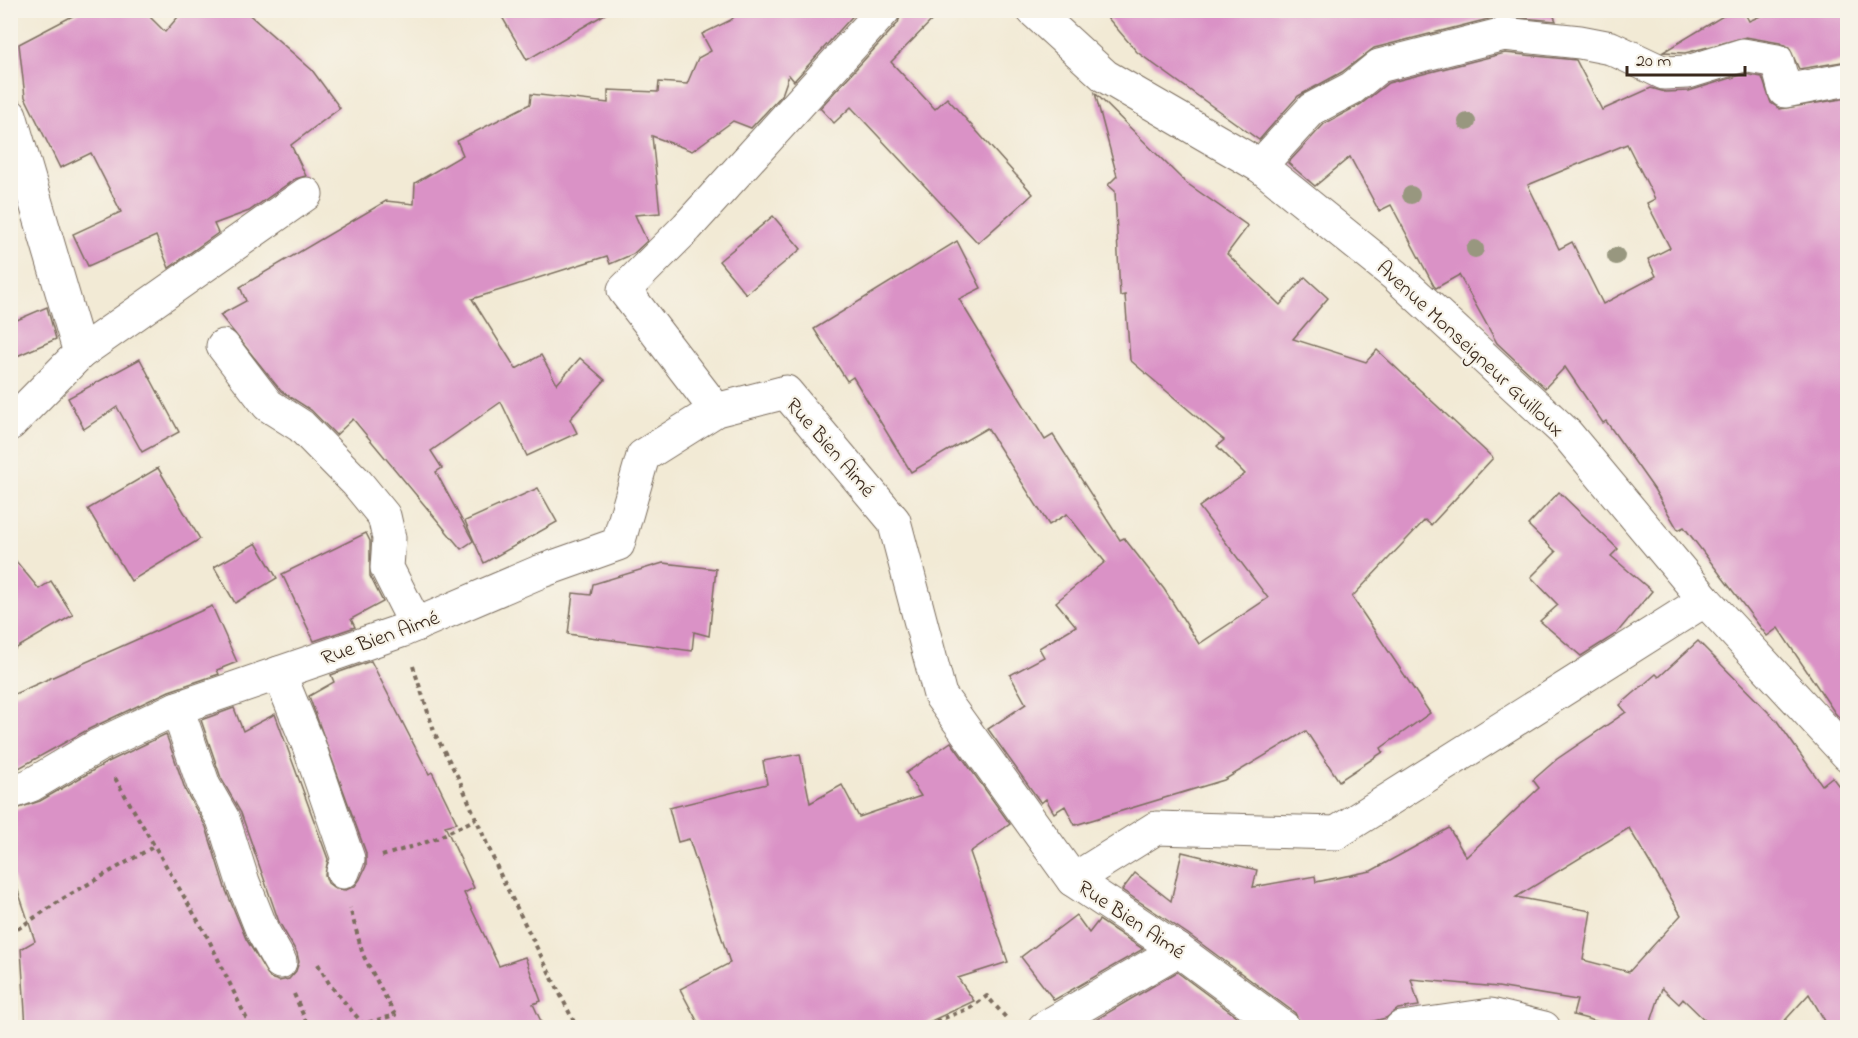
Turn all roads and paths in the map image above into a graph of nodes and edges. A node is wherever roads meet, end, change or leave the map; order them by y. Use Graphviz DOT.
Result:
graph roads {
  1 [pos="884,10"];
  2 [pos="1033,10"];
  3 [pos="1848,78"];
  4 [pos="10,116"];
  5 [pos="1260,166"];
  6 [pos="306,194"];
  7 [pos="223,346"];
  8 [pos="80,353"];
  9 [pos="716,410"];
  10 [pos="10,424"];
  11 [pos="1705,600"];
  12 [pos="409,628"];
  13 [pos="279,673"];
  14 [pos="177,708"];
  15 [pos="98,746"];
  16 [pos="1848,755"];
  17 [pos="10,793"];
  18 [pos="476,819"];
  19 [pos="153,847"];
  20 [pos="343,872"];
  21 [pos="1073,880"];
  22 [pos="10,934"];
  23 [pos="1178,950"];
  24 [pos="280,962"];
  25 [pos="10,990"];
  26 [pos="14,1028"];
  27 [pos="251,1028"];
  28 [pos="309,1028"];
  29 [pos="577,1028"];
  30 [pos="920,1028"];
  31 [pos="1014,1028"];
  32 [pos="1044,1028"];
  33 [pos="1284,1028"];
  34 [pos="1401,1028"];
  35 [pos="1545,1028"];
  1 -- 9 [label="street"];
  2 -- 5 [label="street, Avenue Monseigneur Guilloux"];
  3 -- 5 [label="street"];
  4 -- 8 [label="street"];
  5 -- 11 [label="street, Avenue Monseigneur Guilloux"];
  6 -- 8 [label="street"];
  7 -- 12 [label="street"];
  8 -- 10 [label="street"];
  9 -- 12 [label="street, Rue Bien Aimé"];
  9 -- 21 [label="street, Rue Bien Aimé"];
  11 -- 16 [label="street, Avenue Monseigneur Guilloux"];
  11 -- 21 [label="street"];
  12 -- 13 [label="street, Rue Bien Aimé"];
  12 -- 18 [label="path"];
  13 -- 14 [label="street, Rue Bien Aimé"];
  13 -- 20 [label="street"];
  14 -- 15 [label="street, Rue Bien Aimé"];
  14 -- 24 [label="street"];
  15 -- 17 [label="street, Rue Bien Aimé"];
  15 -- 19 [label="path"];
  18 -- 20 [label="path"];
  18 -- 29 [label="path"];
  19 -- 22 [label="path"];
  19 -- 27 [label="path"];
  20 -- 24 [label="path"];
  21 -- 23 [label="street, Rue Bien Aimé"];
  23 -- 32 [label="street"];
  23 -- 33 [label="street, Rue Bien Aimé"];
  24 -- 28 [label="path"];
  25 -- 26 [label="path"];
  30 -- 31 [label="path"];
  34 -- 35 [label="street"];
}
